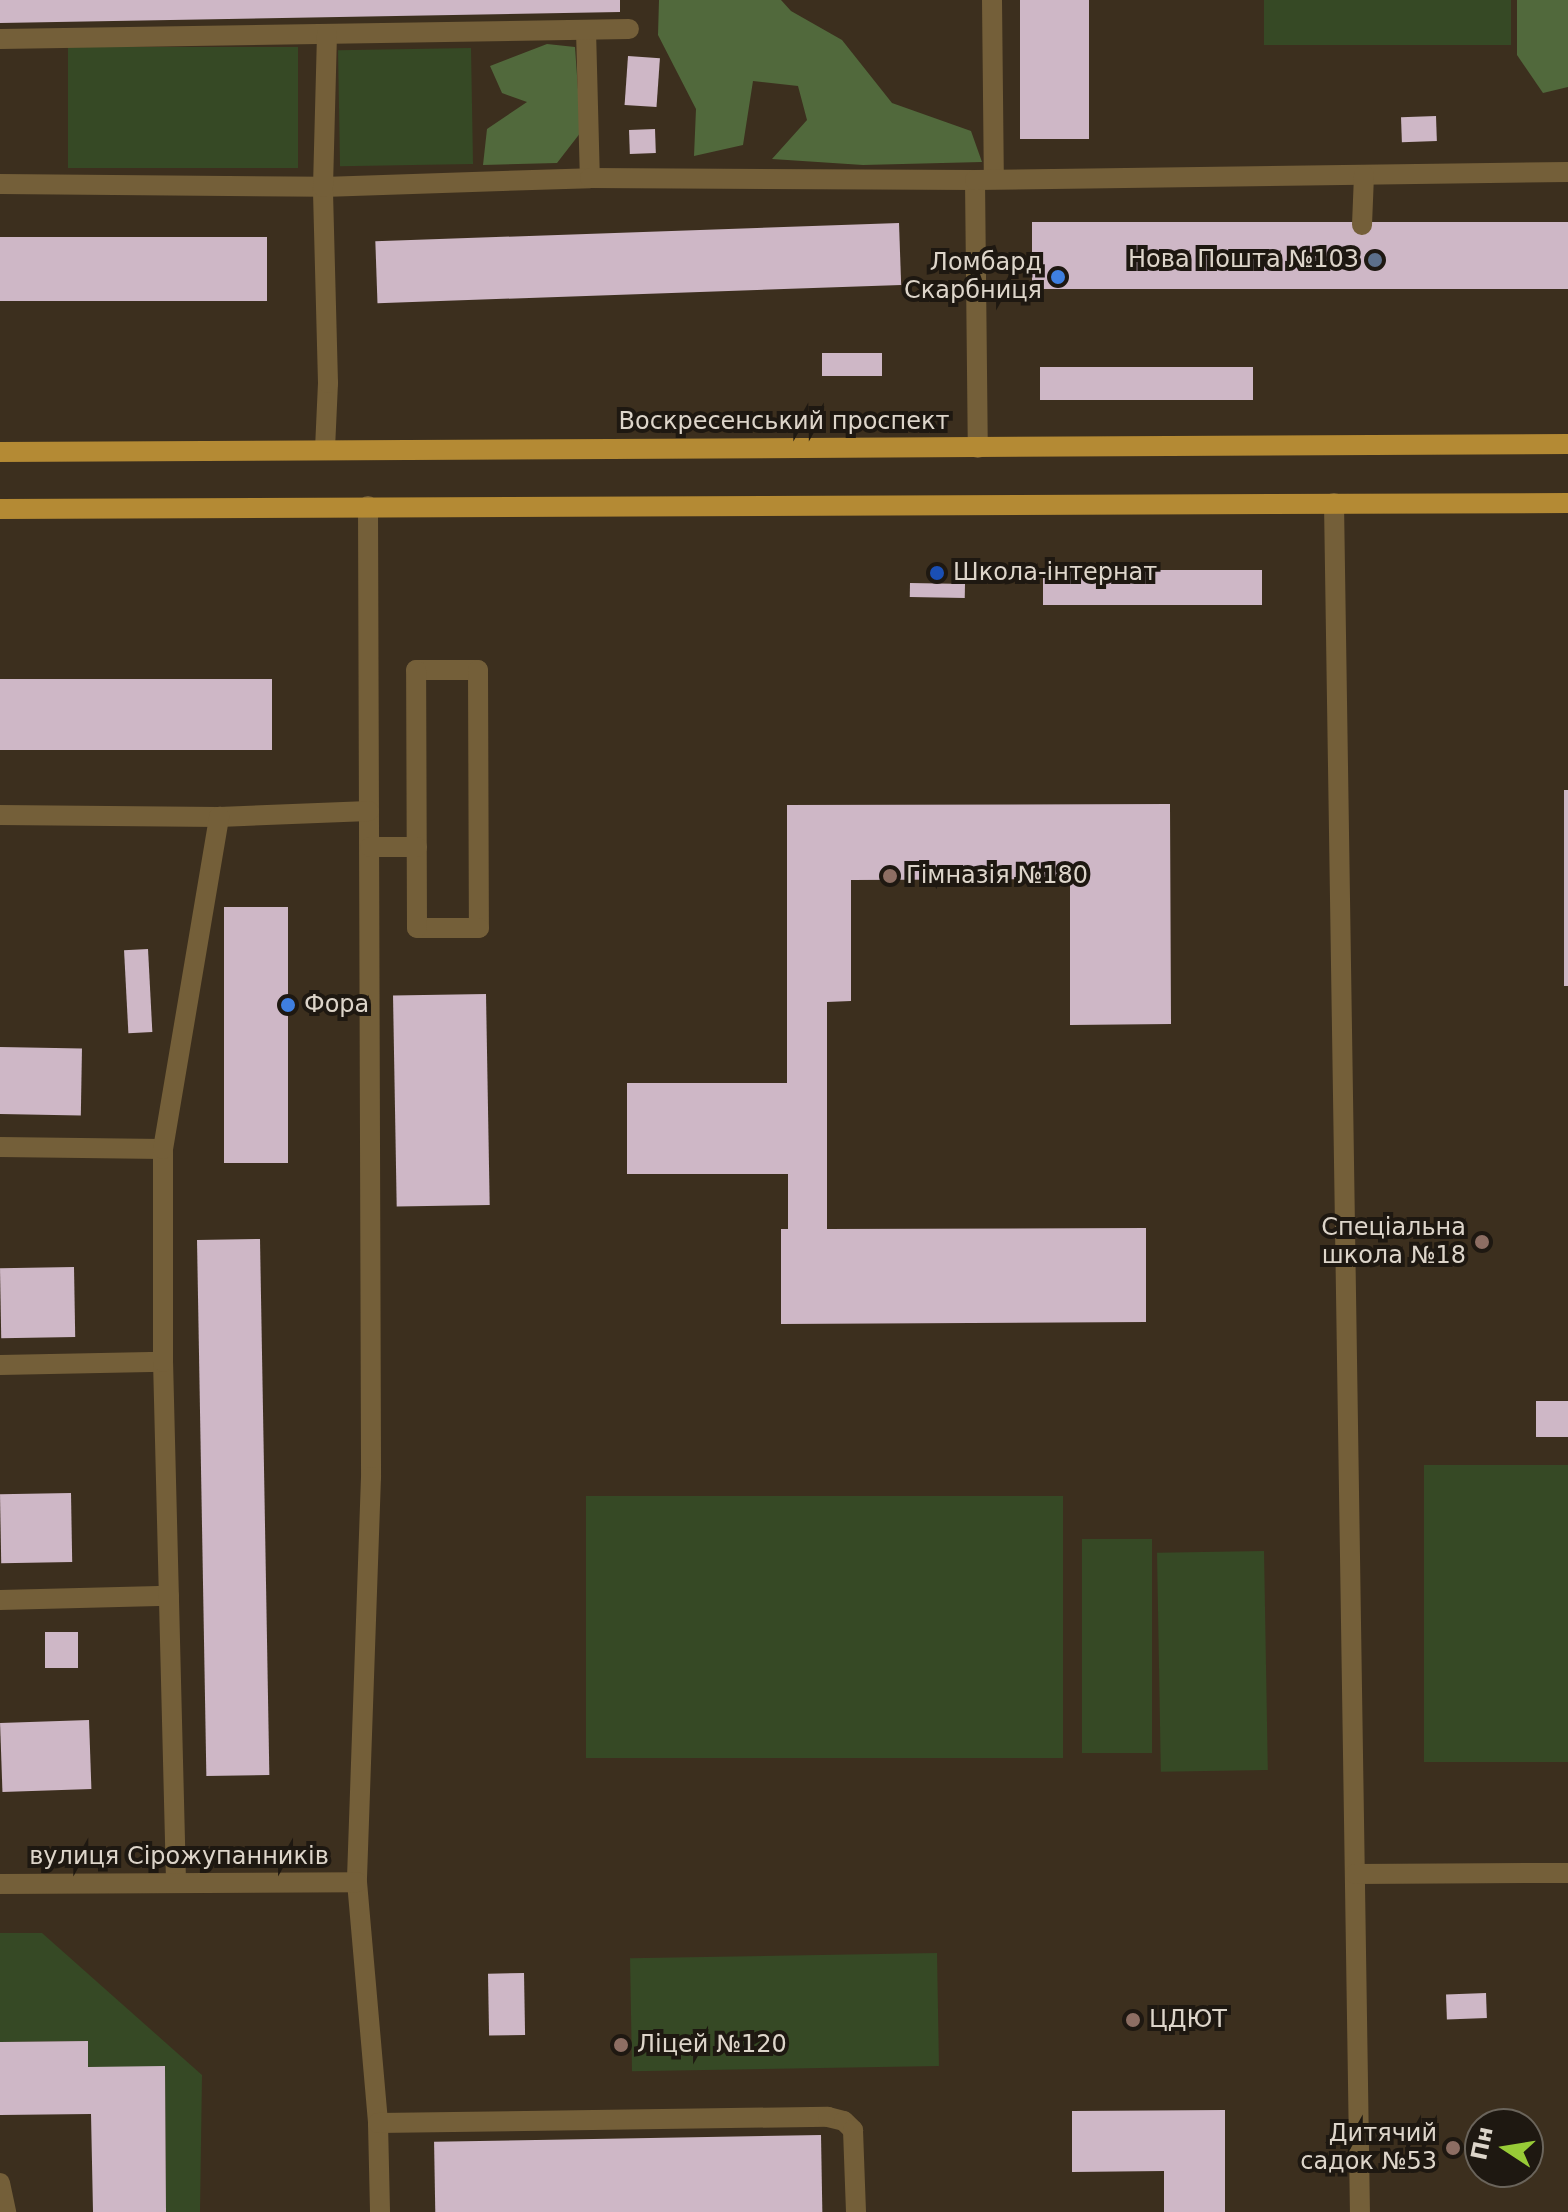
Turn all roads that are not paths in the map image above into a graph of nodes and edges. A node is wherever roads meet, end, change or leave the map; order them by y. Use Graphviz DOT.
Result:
graph roads {
  1 [pos="992,0"];
  2 [pos="629,29"];
  3 [pos="586,30"];
  4 [pos="327,34"];
  5 [pos="0,39"];
  6 [pos="1568,172"];
  7 [pos="1364,175"];
  8 [pos="590,178"];
  9 [pos="985,180"];
  10 [pos="0,184"];
  11 [pos="323,187"];
  12 [pos="1362,225"];
  13 [pos="1568,444"];
  14 [pos="978,448"];
  15 [pos="325,449"];
  16 [pos="0,452"];
  17 [pos="1334,503"];
  18 [pos="1568,503"];
  19 [pos="368,506"];
  20 [pos="0,509"];
  21 [pos="369,811"];
  22 [pos="0,815"];
  23 [pos="219,817"];
  24 [pos="370,847"];
  25 [pos="417,847"];
  26 [pos="0,1147"];
  27 [pos="163,1149"];
  28 [pos="163,1362"];
  29 [pos="0,1365"];
  30 [pos="169,1596"];
  31 [pos="0,1600"];
  32 [pos="1568,1873"];
  33 [pos="1355,1874"];
  34 [pos="176,1881"];
  35 [pos="357,1882"];
  36 [pos="0,1884"];
  37 [pos="378,2123"];
  38 [pos="0,2183"];
  39 [pos="6,2212"];
  40 [pos="380,2212"];
  41 [pos="856,2212"];
  42 [pos="1360,2212"];
  1 -- 9 [label="street"];
  2 -- 3 [label="street"];
  3 -- 4 [label="street"];
  3 -- 8 [label="street"];
  4 -- 5 [label="street"];
  4 -- 11 [label="street"];
  6 -- 7 [label="street"];
  7 -- 9 [label="street"];
  7 -- 12 [label="street"];
  8 -- 9 [label="street"];
  8 -- 11 [label="street"];
  9 -- 14 [label="street"];
  10 -- 11 [label="street"];
  11 -- 15 [label="street"];
  13 -- 14 [label="main road, Воскресенський проспект"];
  14 -- 15 [label="main road, Воскресенський проспект"];
  15 -- 16 [label="main road, Воскресенський проспект"];
  17 -- 18 [label="main road"];
  17 -- 19 [label="main road"];
  17 -- 33 [label="street"];
  19 -- 20 [label="main road"];
  19 -- 21 [label="street"];
  21 -- 23 [label="street"];
  21 -- 24 [label="street"];
  22 -- 23 [label="street"];
  23 -- 27 [label="street"];
  24 -- 25 [label="street"];
  24 -- 35 [label="street"];
  25 -- 25 [label="street"];
  26 -- 27 [label="street"];
  27 -- 28 [label="street"];
  28 -- 29 [label="street"];
  28 -- 30 [label="street"];
  30 -- 31 [label="street"];
  30 -- 34 [label="street"];
  32 -- 33 [label="street"];
  33 -- 42 [label="street"];
  34 -- 35 [label="street, вулиця Сірожупанників"];
  34 -- 36 [label="street, вулиця Сірожупанників"];
  35 -- 37 [label="street"];
  37 -- 40 [label="street"];
  37 -- 41 [label="street"];
  38 -- 39 [label="street"];
}
